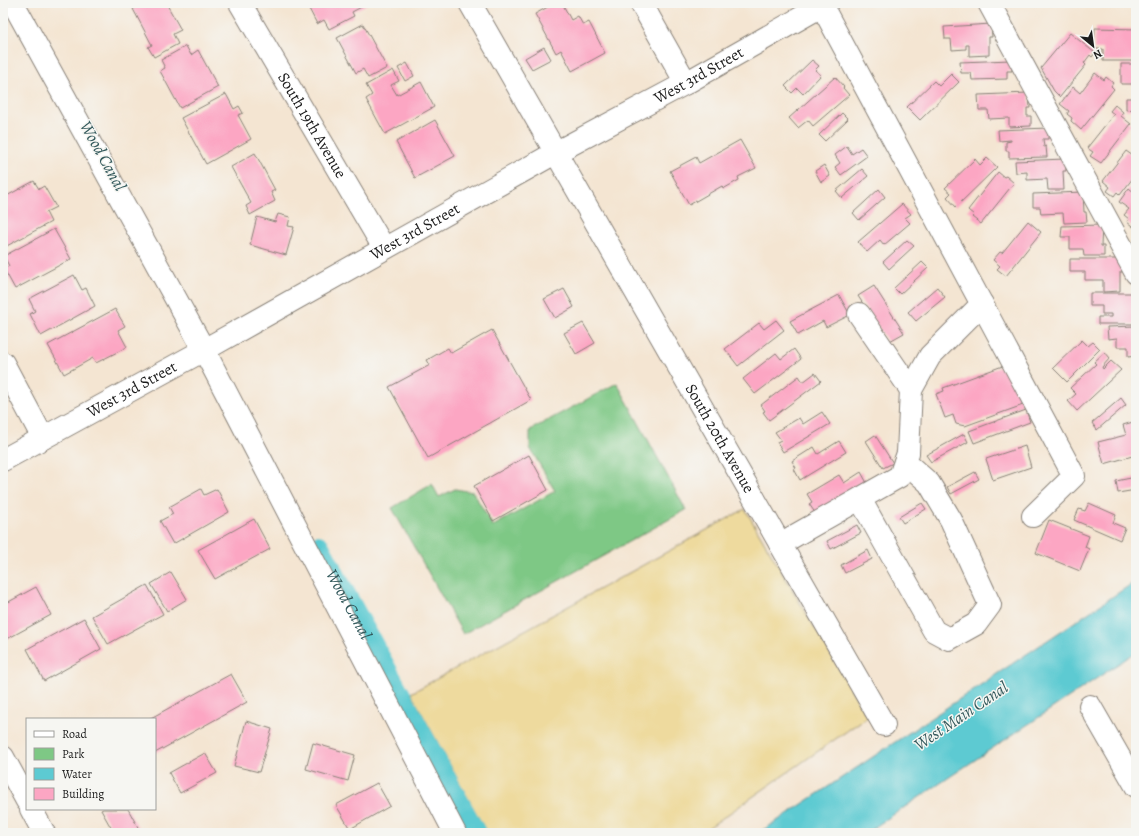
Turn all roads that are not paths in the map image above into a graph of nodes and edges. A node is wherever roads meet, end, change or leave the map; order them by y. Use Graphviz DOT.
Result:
graph roads {
  1 [pos="13,3"];
  2 [pos="240,3"];
  3 [pos="470,3"];
  4 [pos="641,3"];
  5 [pos="989,3"];
  6 [pos="824,4"];
  7 [pos="686,83"];
  8 [pos="555,153"];
  9 [pos="384,248"];
  10 [pos="1136,273"];
  11 [pos="982,304"];
  12 [pos="859,314"];
  13 [pos="204,350"];
  14 [pos="3,363"];
  15 [pos="911,390"];
  16 [pos="43,438"];
  17 [pos="3,460"];
  18 [pos="905,462"];
  19 [pos="860,499"];
  20 [pos="1033,516"];
  21 [pos="780,544"];
  22 [pos="1090,706"];
  23 [pos="884,725"];
  24 [pos="3,757"];
  25 [pos="1136,786"];
  26 [pos="26,799"];
  27 [pos="32,810"];
  28 [pos="44,833"];
  29 [pos="455,833"];
  1 -- 13 [label="street"];
  2 -- 9 [label="street, South 19th Avenue"];
  3 -- 8 [label="street, South 20th Avenue"];
  4 -- 7 [label="street"];
  5 -- 10 [label="street"];
  6 -- 7 [label="street, West 3rd Street"];
  6 -- 11 [label="street"];
  7 -- 8 [label="street, West 3rd Street"];
  8 -- 9 [label="street, West 3rd Street"];
  8 -- 21 [label="street, South 20th Avenue"];
  9 -- 13 [label="street, West 3rd Street"];
  11 -- 15 [label="street"];
  11 -- 20 [label="street"];
  12 -- 15 [label="street"];
  13 -- 16 [label="street, West 3rd Street"];
  13 -- 29 [label="street"];
  14 -- 16 [label="street"];
  15 -- 18 [label="street"];
  16 -- 17 [label="street, West 3rd Street"];
  18 -- 19 [label="street"];
  18 -- 19 [label="street"];
  19 -- 21 [label="street"];
  21 -- 23 [label="street, South 20th Avenue"];
  22 -- 25 [label="street"];
  24 -- 26 [label="street"];
  27 -- 28 [label="street"];
}
